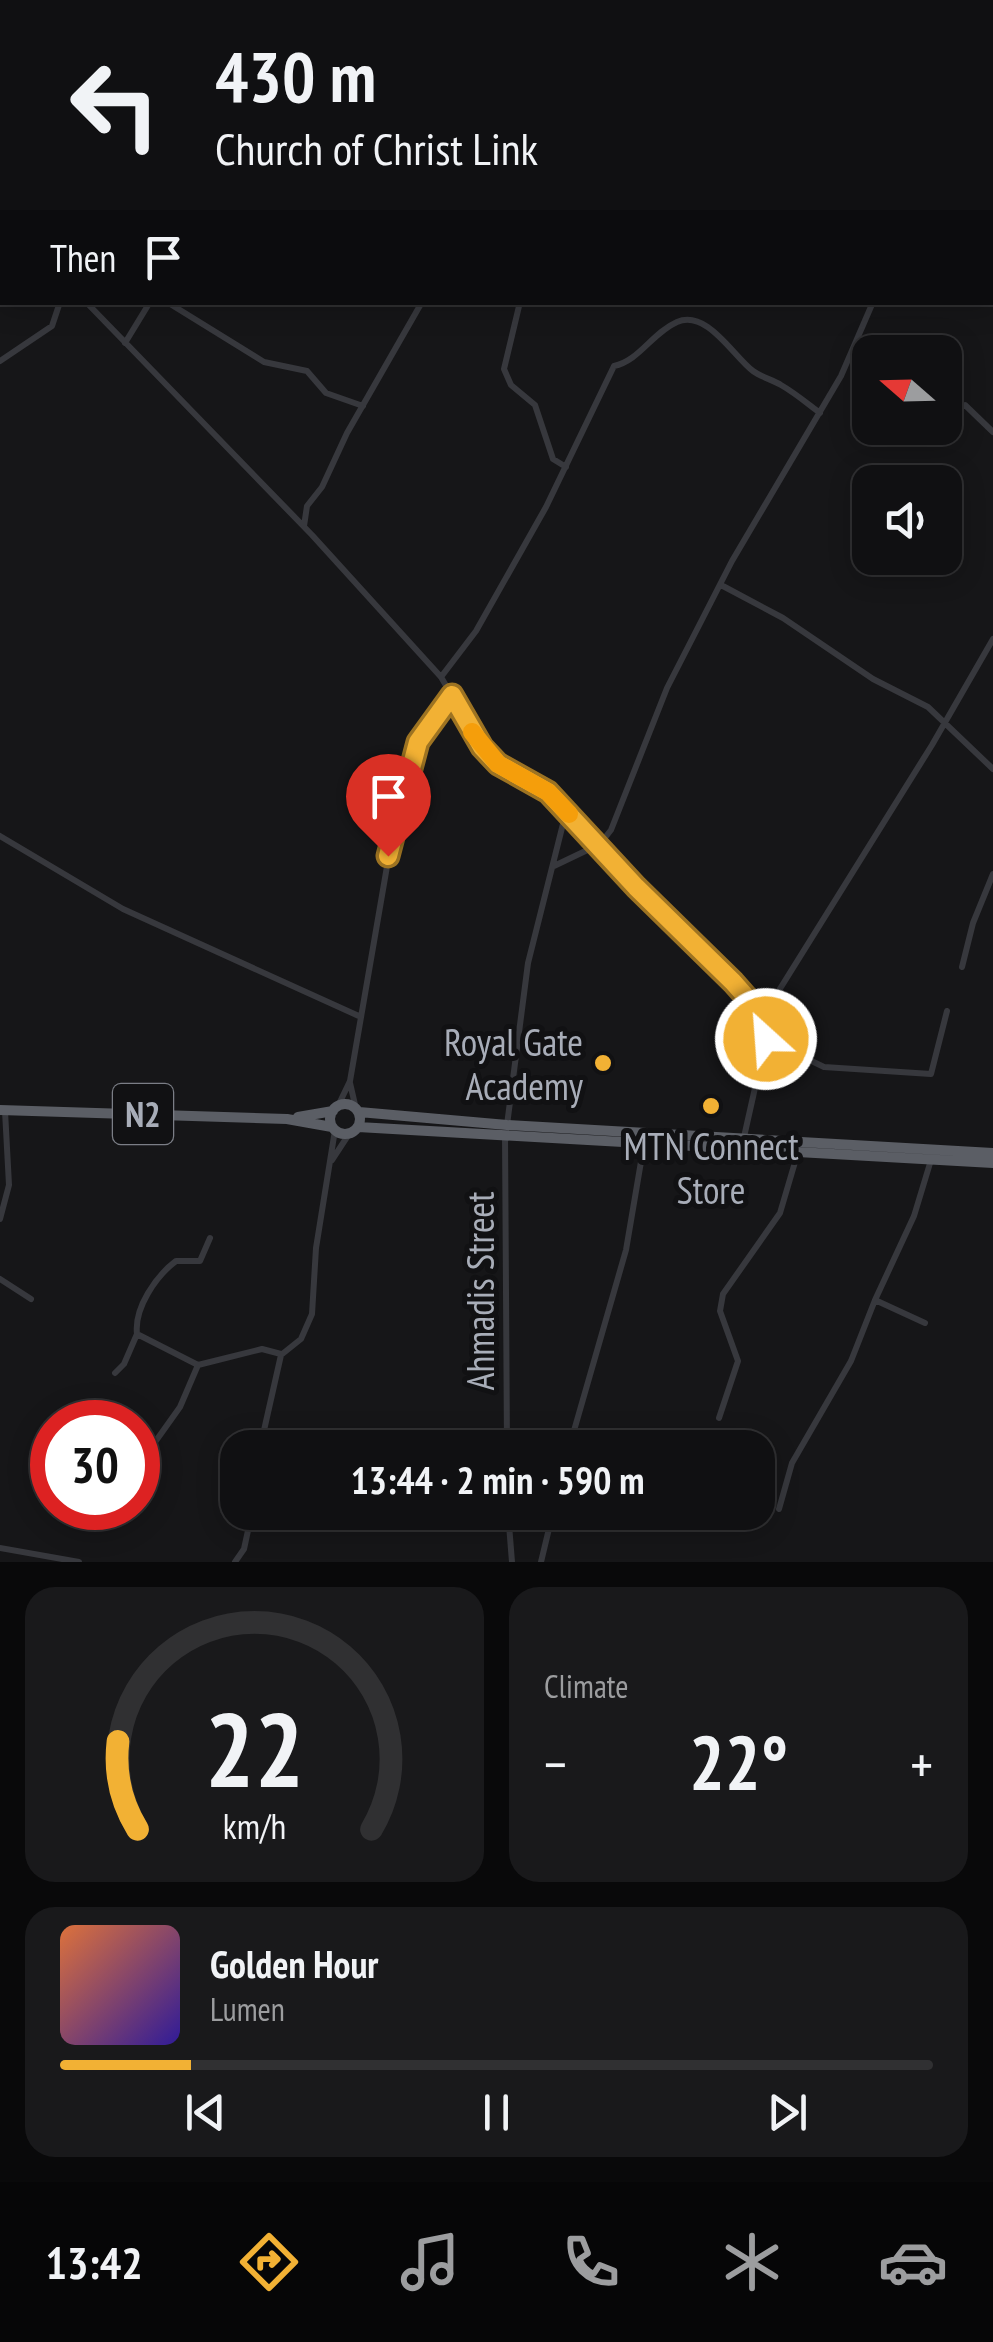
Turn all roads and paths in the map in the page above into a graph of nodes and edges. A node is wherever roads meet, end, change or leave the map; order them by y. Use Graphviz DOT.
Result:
graph roads {
  1 [pos="59,305"];
  2 [pos="89,305"];
  3 [pos="148,305"];
  4 [pos="172,305"];
  5 [pos="420,305"];
  6 [pos="519,305"];
  7 [pos="872,305"];
  8 [pos="125,343"];
  9 [pos="0,361"];
  10 [pos="362,406"];
  11 [pos="962,407"];
  12 [pos="820,413"];
  13 [pos="993,432"];
  14 [pos="566,467"];
  15 [pos="304,528"];
  16 [pos="721,585"];
  17 [pos="993,638"];
  18 [pos="441,677"];
  19 [pos="452,695"];
  20 [pos="945,720"];
  21 [pos="993,769"];
  22 [pos="566,811"];
  23 [pos="0,836"];
  24 [pos="600,844"];
  25 [pos="554,866"];
  26 [pos="993,874"];
  27 [pos="962,967"];
  28 [pos="946,1011"];
  29 [pos="763,1016"];
  30 [pos="361,1017"];
  31 [pos="766,1039"];
  32 [pos="350,1082"];
  33 [pos="336,1109"];
  34 [pos="3,1110"];
  35 [pos="358,1111"];
  36 [pos="287,1119"];
  37 [pos="333,1128"];
  38 [pos="506,1130"];
  39 [pos="354,1131"];
  40 [pos="744,1137"];
  41 [pos="644,1144"];
  42 [pos="798,1151"];
  43 [pos="993,1153"];
  44 [pos="931,1160"];
  45 [pos="331,1162"];
  46 [pos="993,1163"];
  47 [pos="0,1219"];
  48 [pos="210,1238"];
  49 [pos="0,1279"];
  50 [pos="31,1299"];
  51 [pos="875,1300"];
  52 [pos="924,1323"];
  53 [pos="137,1334"];
  54 [pos="281,1354"];
  55 [pos="198,1365"];
  56 [pos="115,1372"];
  57 [pos="720,1418"];
  58 [pos="264,1430"];
  59 [pos="507,1430"];
  60 [pos="574,1430"];
  61 [pos="160,1435"];
  62 [pos="779,1509"];
  63 [pos="248,1530"];
  64 [pos="509,1530"];
  65 [pos="549,1530"];
  66 [pos="0,1548"];
  67 [pos="80,1562"];
  68 [pos="235,1562"];
  69 [pos="512,1562"];
  70 [pos="541,1562"];
  1 -- 9 [label="street"];
  2 -- 8 [label="street"];
  3 -- 8 [label="street"];
  4 -- 10 [label="street"];
  5 -- 10 [label="street"];
  6 -- 14 [label="street"];
  7 -- 12 [label="street"];
  8 -- 15 [label="street"];
  10 -- 15 [label="street"];
  11 -- 13 [label="street"];
  12 -- 14 [label="street"];
  12 -- 16 [label="street"];
  14 -- 18 [label="street"];
  15 -- 18 [label="street"];
  16 -- 20 [label="street"];
  16 -- 24 [label="street"];
  17 -- 20 [label="street"];
  18 -- 19 [label="street"];
  19 -- 22 [label="street"];
  19 -- 30 [label="street"];
  20 -- 21 [label="street"];
  20 -- 29 [label="street"];
  22 -- 24 [label="street"];
  22 -- 25 [label="street, Ahmadis Street"];
  23 -- 30 [label="street"];
  24 -- 25 [label="street"];
  24 -- 29 [label="street"];
  25 -- 38 [label="street, Ahmadis Street"];
  26 -- 27 [label="street"];
  28 -- 31 [label="street"];
  29 -- 31 [label="street"];
  30 -- 32 [label="street"];
  31 -- 40 [label="street"];
  32 -- 33 [label="street"];
  32 -- 35 [label="street"];
  33 -- 35 [label="highway"];
  33 -- 36 [label="highway, N2"];
  33 -- 37 [label="highway"];
  34 -- 36 [label="highway, N2"];
  34 -- 47 [label="street"];
  35 -- 38 [label="highway"];
  35 -- 39 [label="highway"];
  36 -- 37 [label="highway, N2"];
  37 -- 39 [label="highway"];
  37 -- 45 [label="street"];
  38 -- 39 [label="highway"];
  38 -- 40 [label="highway"];
  38 -- 41 [label="highway"];
  38 -- 59 [label="street, Ahmadis Street"];
  39 -- 45 [label="street"];
  40 -- 43 [label="highway"];
  41 -- 42 [label="highway"];
  41 -- 60 [label="street"];
  42 -- 44 [label="highway"];
  42 -- 57 [label="street"];
  44 -- 46 [label="highway"];
  44 -- 51 [label="street"];
  45 -- 54 [label="street"];
  48 -- 53 [label="street"];
  49 -- 50 [label="street"];
  51 -- 52 [label="street"];
  51 -- 62 [label="street"];
  53 -- 55 [label="street"];
  53 -- 56 [label="street"];
  54 -- 55 [label="street"];
  54 -- 58 [label="street"];
  55 -- 61 [label="street"];
  63 -- 68 [label="street"];
  64 -- 69 [label="street"];
  65 -- 70 [label="street"];
  66 -- 67 [label="street"];
}
